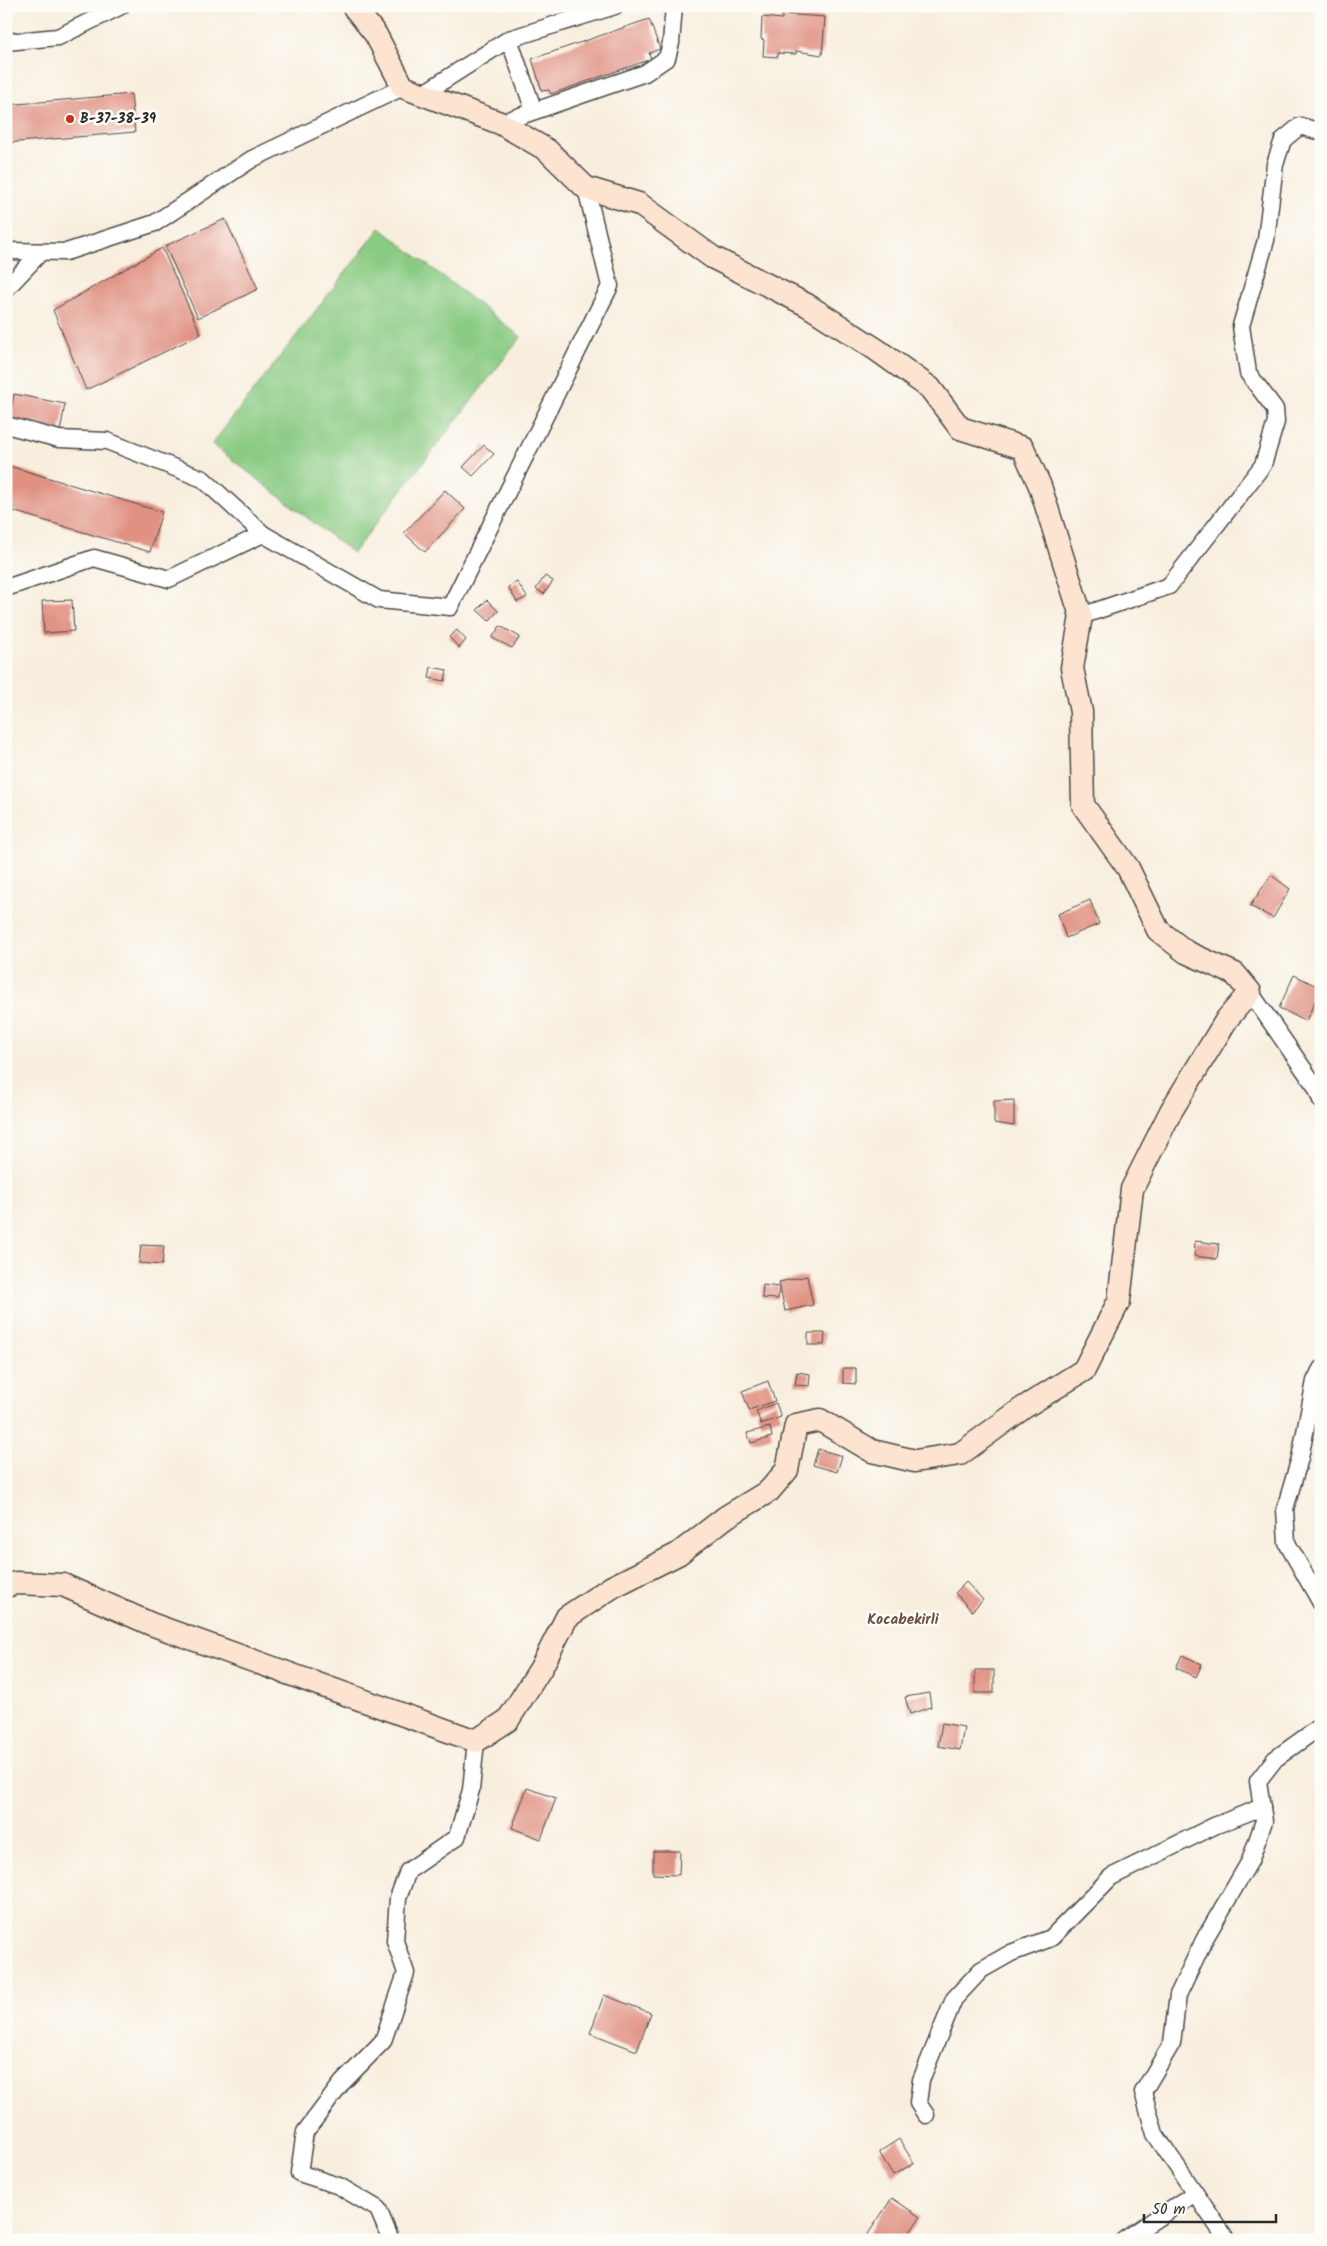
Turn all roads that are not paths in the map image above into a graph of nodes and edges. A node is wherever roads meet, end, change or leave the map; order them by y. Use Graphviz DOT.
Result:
graph roads {
  1 [pos="121,6"];
  2 [pos="353,6"];
  3 [pos="615,6"];
  4 [pos="674,6"];
  5 [pos="509,39"];
  6 [pos="6,42"];
  7 [pos="414,90"];
  8 [pos="534,111"];
  9 [pos="500,123"];
  10 [pos="1321,132"];
  11 [pos="586,188"];
  12 [pos="6,252"];
  13 [pos="41,252"];
  14 [pos="8,290"];
  15 [pos="6,425"];
  16 [pos="263,534"];
  17 [pos="6,588"];
  18 [pos="1081,616"];
  19 [pos="1250,992"];
  20 [pos="1321,1100"];
  21 [pos="1321,1369"];
  22 [pos="6,1586"];
  23 [pos="1321,1603"];
  24 [pos="1321,1726"];
  25 [pos="476,1741"];
  26 [pos="1262,1807"];
  27 [pos="926,2115"];
  28 [pos="1196,2193"];
  29 [pos="391,2240"];
  30 [pos="1124,2240"];
  31 [pos="1227,2240"];
  1 -- 6 [label="street"];
  2 -- 7 [label="street"];
  3 -- 5 [label="street"];
  4 -- 8 [label="street"];
  5 -- 7 [label="street"];
  5 -- 8 [label="street"];
  7 -- 9 [label="street"];
  7 -- 13 [label="street"];
  8 -- 9 [label="street"];
  9 -- 11 [label="street"];
  10 -- 18 [label="street"];
  11 -- 16 [label="street"];
  11 -- 18 [label="street"];
  12 -- 13 [label="street"];
  13 -- 14 [label="street"];
  15 -- 16 [label="street"];
  16 -- 17 [label="street"];
  18 -- 19 [label="street"];
  19 -- 20 [label="street"];
  19 -- 25 [label="street"];
  21 -- 23 [label="street"];
  22 -- 25 [label="street"];
  24 -- 26 [label="street"];
  25 -- 29 [label="street"];
  26 -- 27 [label="street"];
  26 -- 28 [label="street"];
  28 -- 30 [label="street"];
  28 -- 31 [label="street"];
}
